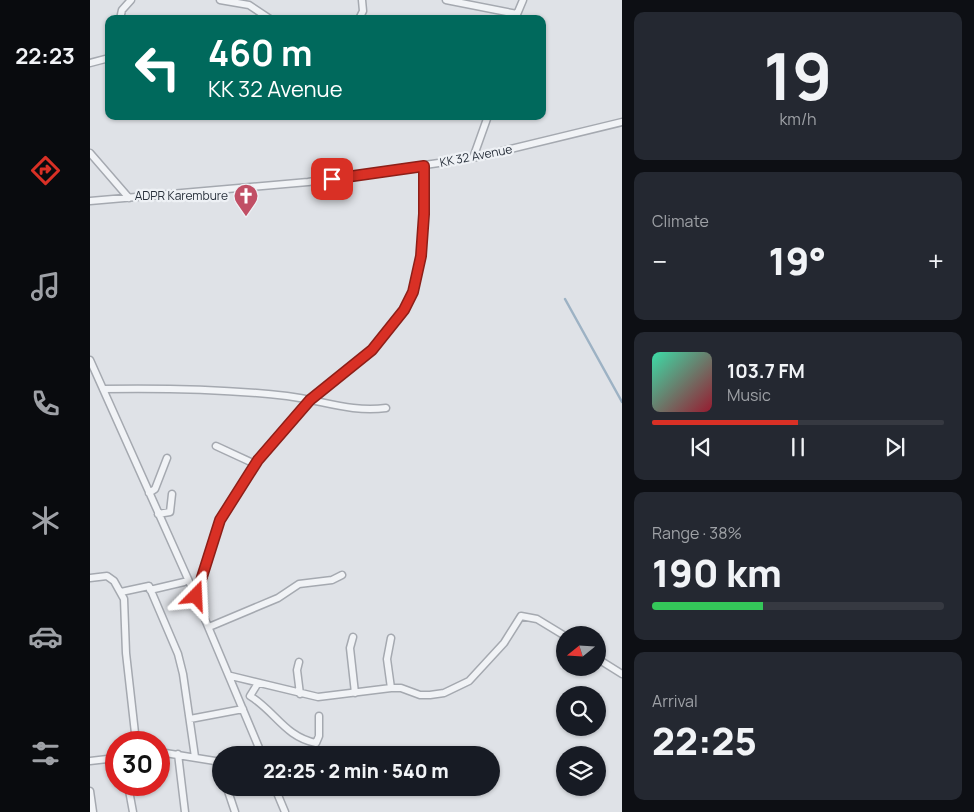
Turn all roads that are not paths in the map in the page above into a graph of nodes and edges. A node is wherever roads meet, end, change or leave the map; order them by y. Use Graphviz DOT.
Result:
graph roads {
  1 [pos="131,0"];
  2 [pos="220,0"];
  3 [pos="362,0"];
  4 [pos="446,0"];
  5 [pos="523,0"];
  6 [pos="121,15"];
  7 [pos="265,15"];
  8 [pos="361,15"];
  9 [pos="508,15"];
  10 [pos="517,15"];
  11 [pos="105,59"];
  12 [pos="90,63"];
  13 [pos="487,120"];
  14 [pos="622,122"];
  15 [pos="90,153"];
  16 [pos="473,158"];
  17 [pos="424,166"];
  18 [pos="129,198"];
  19 [pos="90,201"];
  20 [pos="90,360"];
  21 [pos="103,389"];
  22 [pos="310,400"];
  23 [pos="386,408"];
  24 [pos="216,446"];
  25 [pos="167,458"];
  26 [pos="255,464"];
  27 [pos="149,494"];
  28 [pos="172,494"];
  29 [pos="158,514"];
  30 [pos="342,575"];
  31 [pos="90,578"];
  32 [pos="184,582"];
  33 [pos="150,590"];
  34 [pos="121,592"];
  35 [pos="196,596"];
  36 [pos="209,627"];
  37 [pos="556,631"];
  38 [pos="353,637"];
  39 [pos="391,638"];
  40 [pos="299,662"];
  41 [pos="606,664"];
  42 [pos="622,674"];
  43 [pos="230,676"];
  44 [pos="258,683"];
  45 [pos="391,688"];
  46 [pos="355,693"];
  47 [pos="300,694"];
  48 [pos="243,709"];
  49 [pos="319,716"];
  50 [pos="190,720"];
  51 [pos="135,731"];
  52 [pos="258,746"];
  53 [pos="170,753"];
  54 [pos="178,754"];
  55 [pos="195,757"];
  56 [pos="105,760"];
  57 [pos="212,760"];
  58 [pos="90,762"];
  59 [pos="90,791"];
  60 [pos="130,796"];
  61 [pos="230,796"];
  62 [pos="278,796"];
  63 [pos="93,812"];
  64 [pos="132,812"];
  65 [pos="185,812"];
  66 [pos="236,812"];
  67 [pos="284,812"];
  1 -- 6 [label="street"];
  2 -- 7 [label="street"];
  3 -- 8 [label="street"];
  4 -- 9 [label="street"];
  5 -- 10 [label="street"];
  11 -- 12 [label="street"];
  13 -- 16 [label="street"];
  14 -- 16 [label="street, KK 32 Avenue"];
  15 -- 18 [label="street"];
  16 -- 17 [label="street, KK 32 Avenue"];
  17 -- 18 [label="street, KK 32 Avenue"];
  17 -- 22 [label="street"];
  18 -- 19 [label="street, KK 32 Avenue"];
  20 -- 21 [label="street"];
  21 -- 22 [label="street"];
  21 -- 27 [label="street"];
  22 -- 23 [label="street"];
  22 -- 26 [label="street"];
  24 -- 26 [label="street"];
  25 -- 27 [label="street"];
  26 -- 35 [label="street"];
  27 -- 29 [label="street"];
  28 -- 29 [label="street"];
  29 -- 35 [label="street"];
  30 -- 36 [label="street"];
  31 -- 34 [label="street"];
  32 -- 33 [label="street"];
  33 -- 34 [label="street"];
  33 -- 50 [label="street"];
  34 -- 51 [label="street"];
  35 -- 36 [label="street"];
  36 -- 43 [label="street"];
  37 -- 45 [label="street"];
  38 -- 46 [label="street"];
  39 -- 45 [label="street"];
  40 -- 47 [label="street"];
  41 -- 42 [label="street"];
  43 -- 44 [label="street"];
  43 -- 48 [label="street"];
  44 -- 47 [label="street"];
  44 -- 49 [label="street"];
  45 -- 46 [label="street"];
  46 -- 47 [label="street"];
  48 -- 50 [label="street"];
  48 -- 52 [label="street"];
  50 -- 55 [label="street"];
  53 -- 54 [label="street"];
  54 -- 55 [label="street"];
  54 -- 65 [label="street"];
  55 -- 57 [label="street"];
  56 -- 58 [label="street"];
  59 -- 63 [label="street"];
  60 -- 64 [label="street"];
  61 -- 66 [label="street"];
  62 -- 67 [label="street"];
}
